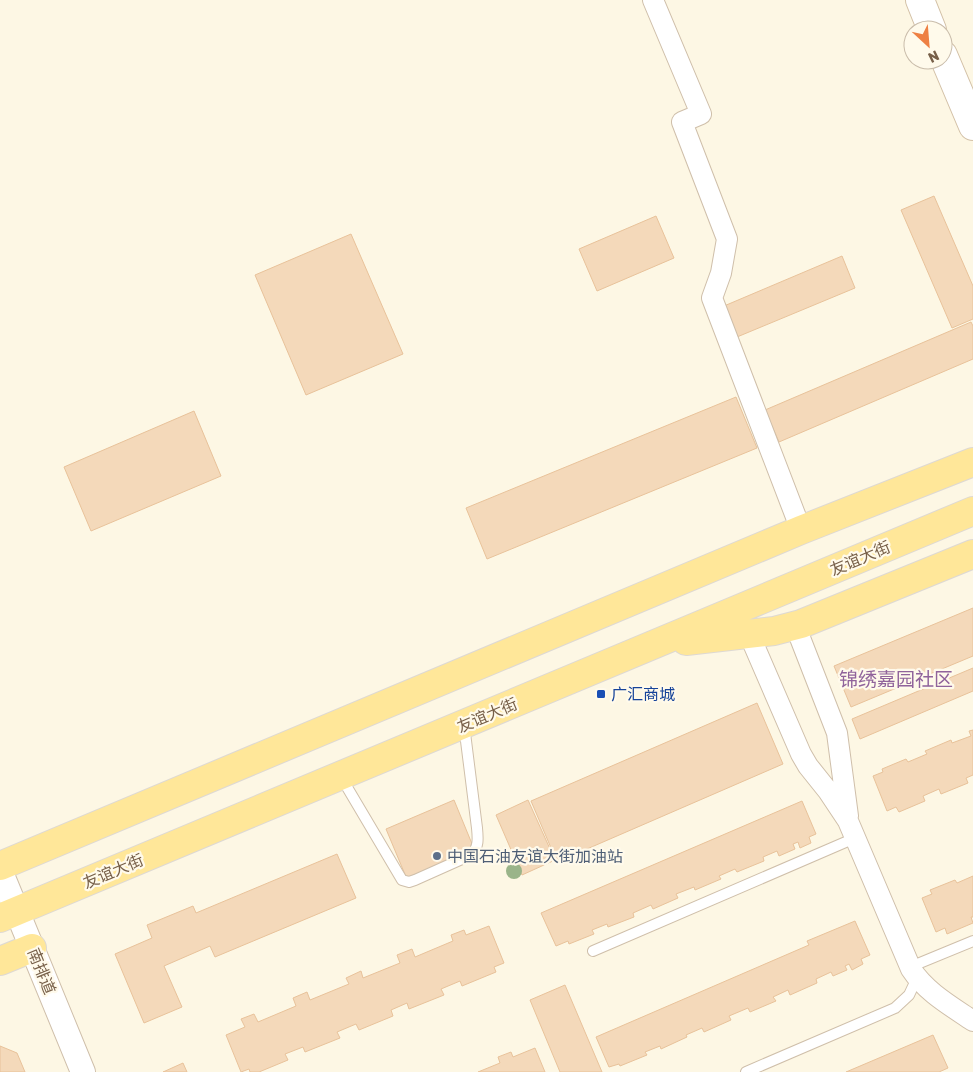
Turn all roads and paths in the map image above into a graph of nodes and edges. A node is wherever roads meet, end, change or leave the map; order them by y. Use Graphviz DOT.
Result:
graph roads {
  1 [pos="653,0"];
  2 [pos="920,0"];
  3 [pos="928,20"];
  4 [pos="949,70"];
  5 [pos="973,126"];
  6 [pos="973,462"];
  7 [pos="973,511"];
  8 [pos="801,530"];
  9 [pos="973,554"];
  10 [pos="795,625"];
  11 [pos="749,634"];
  12 [pos="654,644"];
  13 [pos="464,724"];
  14 [pos="340,776"];
  15 [pos="852,829"];
  16 [pos="0,866"];
  17 [pos="0,870"];
  18 [pos="9,915"];
  19 [pos="973,941"];
  20 [pos="32,948"];
  21 [pos="594,950"];
  22 [pos="0,961"];
  23 [pos="913,973"];
  24 [pos="973,1021"];
  25 [pos="83,1072"];
  26 [pos="746,1072"];
  1 -- 8 [label="street"];
  2 -- 3 [label="main road"];
  4 -- 5 [label="main road"];
  6 -- 8 [label="main road"];
  7 -- 12 [label="main road, 友谊大街"];
  8 -- 16 [label="main road"];
  9 -- 10 [label="main road"];
  10 -- 11 [label="main road"];
  10 -- 15 [label="street"];
  11 -- 12 [label="main road"];
  11 -- 15 [label="street"];
  12 -- 13 [label="main road, 友谊大街"];
  13 -- 14 [label="main road, 友谊大街"];
  13 -- 14 [label="lane"];
  14 -- 18 [label="main road, 友谊大街"];
  15 -- 21 [label="lane"];
  15 -- 23 [label="street"];
  17 -- 18 [label="street, 南排道"];
  18 -- 20 [label="street, 南排道"];
  19 -- 23 [label="lane"];
  20 -- 22 [label="main road"];
  20 -- 25 [label="street, 南排道"];
  23 -- 24 [label="street"];
  23 -- 26 [label="lane"];
}
